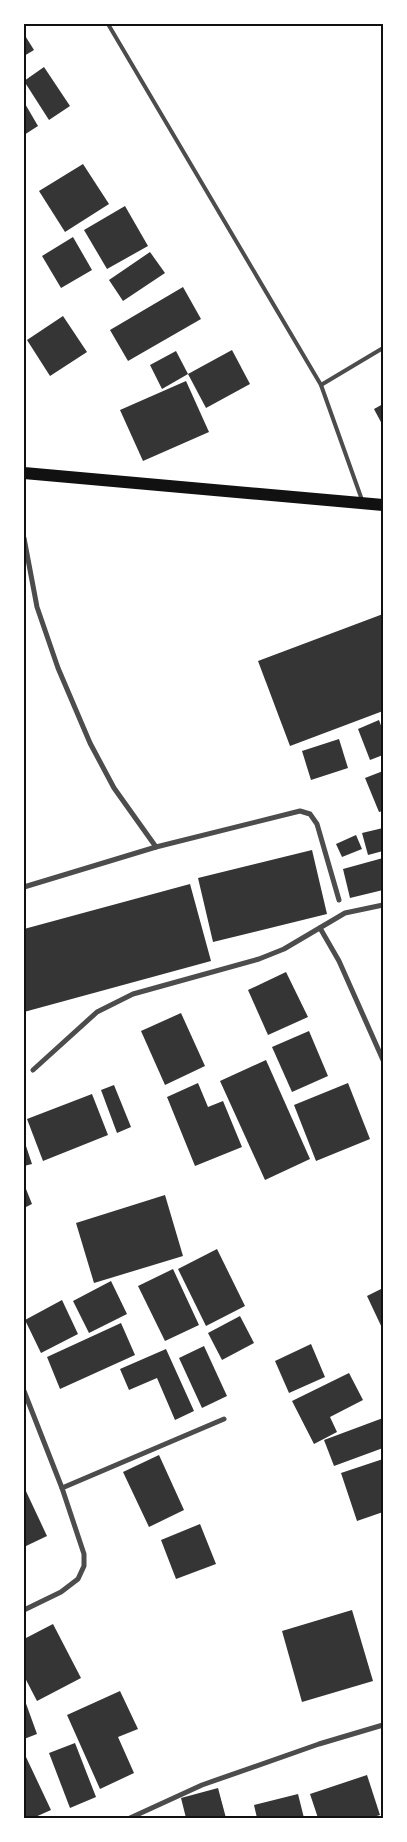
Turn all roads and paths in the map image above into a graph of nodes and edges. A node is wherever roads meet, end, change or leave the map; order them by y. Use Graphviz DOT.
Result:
graph roads {
  1 [pos="108,24"];
  2 [pos="383,348"];
  3 [pos="321,385"];
  4 [pos="24,473"];
  5 [pos="363,502"];
  6 [pos="383,505"];
  7 [pos="24,538"];
  8 [pos="156,846"];
  9 [pos="24,887"];
  10 [pos="339,900"];
  11 [pos="383,905"];
  12 [pos="320,928"];
  13 [pos="383,1060"];
  14 [pos="33,1070"];
  15 [pos="24,1391"];
  16 [pos="224,1419"];
  17 [pos="62,1488"];
  18 [pos="24,1610"];
  19 [pos="383,1725"];
  20 [pos="130,1818"];
  1 -- 3 [label="lane"];
  2 -- 3 [label="lane"];
  3 -- 5 [label="lane"];
  4 -- 5 [label="main road"];
  5 -- 6 [label="main road"];
  7 -- 8 [label="street"];
  8 -- 9 [label="street"];
  8 -- 10 [label="street"];
  11 -- 12 [label="street"];
  12 -- 13 [label="street"];
  12 -- 14 [label="street"];
  15 -- 17 [label="street"];
  16 -- 17 [label="street"];
  17 -- 18 [label="street"];
  19 -- 20 [label="street"];
}
